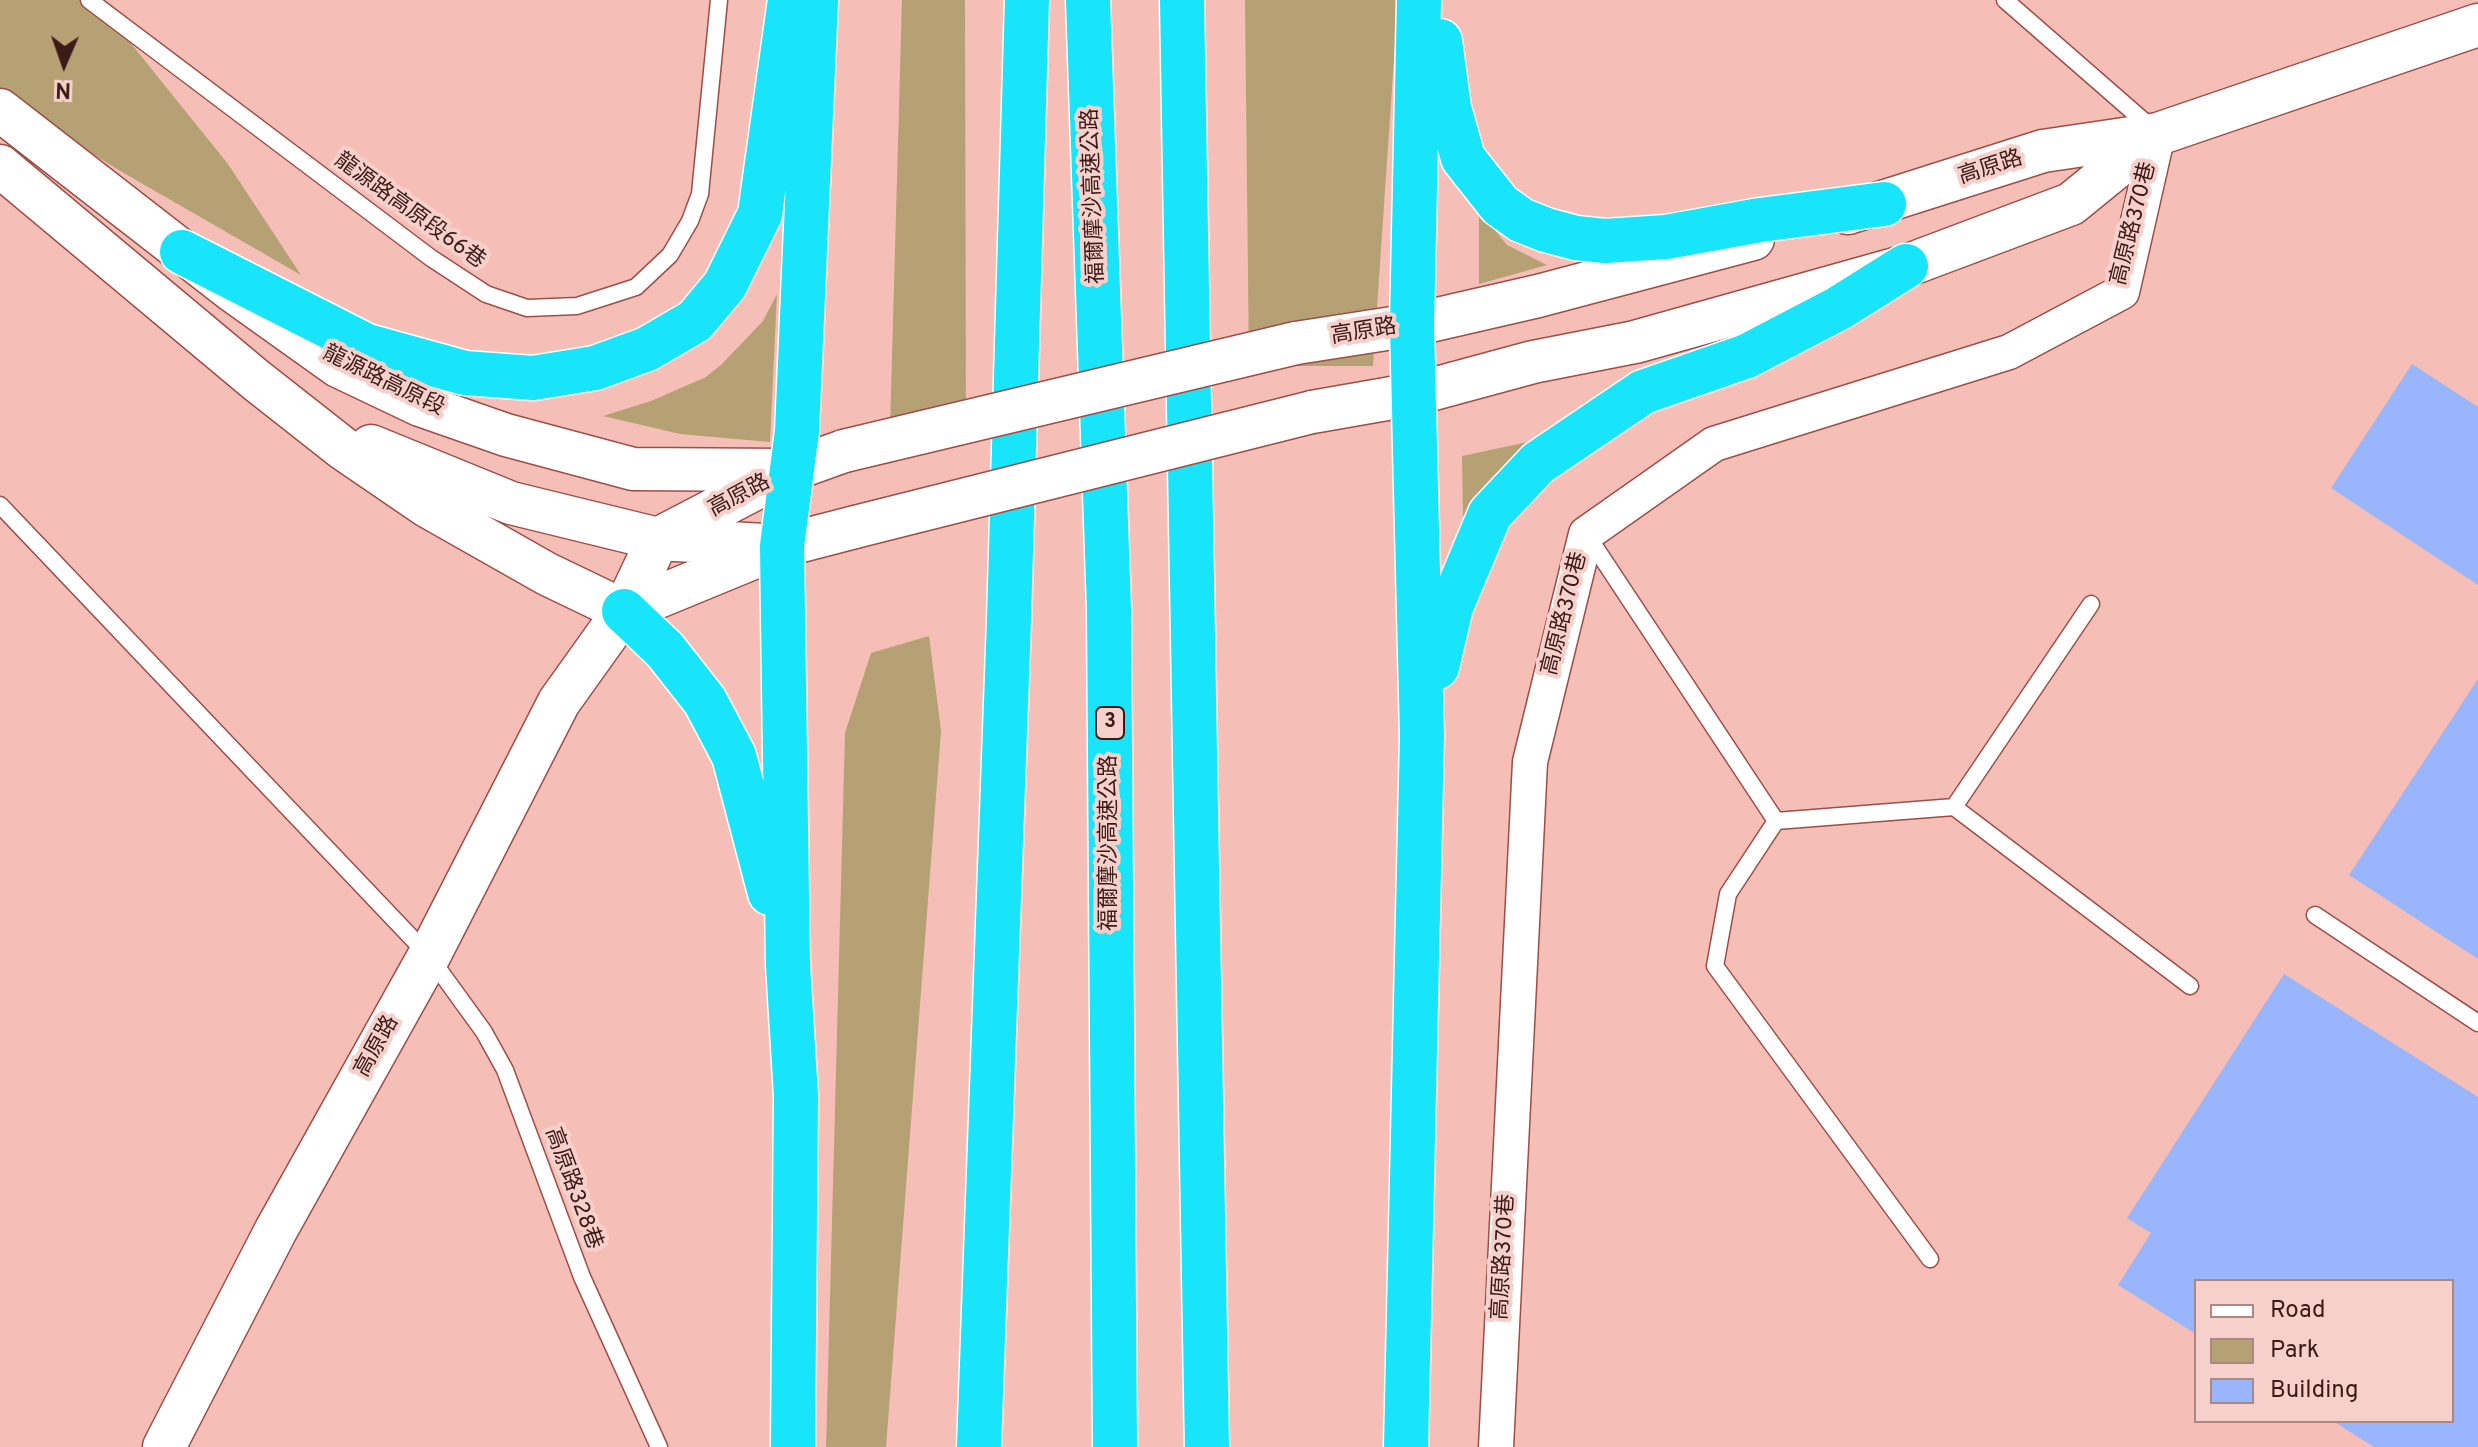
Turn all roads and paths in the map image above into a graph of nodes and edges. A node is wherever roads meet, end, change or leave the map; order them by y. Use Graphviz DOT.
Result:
graph roads {
  1 [pos="89,0"];
  2 [pos="719,0"];
  3 [pos="790,0"];
  4 [pos="816,0"];
  5 [pos="1027,0"];
  6 [pos="1088,0"];
  7 [pos="1182,0"];
  8 [pos="1419,0"];
  9 [pos="1437,0"];
  10 [pos="2005,0"];
  11 [pos="2478,25"];
  12 [pos="0,110"];
  13 [pos="2158,134"];
  14 [pos="0,166"];
  15 [pos="1884,204"];
  16 [pos="182,252"];
  17 [pos="1906,266"];
  18 [pos="1412,325"];
  19 [pos="272,392"];
  20 [pos="1415,394"];
  21 [pos="791,470"];
  22 [pos="0,505"];
  23 [pos="1586,534"];
  24 [pos="658,539"];
  25 [pos="782,546"];
  26 [pos="2091,604"];
  27 [pos="624,611"];
  28 [pos="1422,736"];
  29 [pos="1954,807"];
  30 [pos="1776,821"];
  31 [pos="2315,915"];
  32 [pos="429,956"];
  33 [pos="788,965"];
  34 [pos="2190,986"];
  35 [pos="2478,1023"];
  36 [pos="1930,1259"];
  37 [pos="164,1447"];
  38 [pos="659,1447"];
  39 [pos="793,1447"];
  40 [pos="979,1447"];
  41 [pos="1115,1447"];
  42 [pos="1207,1447"];
  43 [pos="1406,1447"];
  44 [pos="1496,1447"];
  1 -- 2 [label="lane, 龍源路高原段66巷"];
  3 -- 16 [label="highway"];
  4 -- 21 [label="highway"];
  5 -- 40 [label="highway"];
  6 -- 41 [label="highway, 福爾摩沙高速公路 / 3"];
  7 -- 42 [label="highway"];
  8 -- 18 [label="highway"];
  9 -- 15 [label="highway"];
  10 -- 13 [label="lane"];
  11 -- 13 [label="street, 高原路"];
  12 -- 16 [label="street, 龍源路高原段"];
  13 -- 15 [label="street, 高原路"];
  13 -- 17 [label="street, 高原路"];
  13 -- 23 [label="street, 高原路370巷"];
  14 -- 19 [label="street"];
  15 -- 18 [label="street, 高原路"];
  16 -- 21 [label="street, 龍源路高原段"];
  17 -- 20 [label="street, 高原路"];
  17 -- 28 [label="highway"];
  18 -- 20 [label="highway"];
  18 -- 21 [label="street, 高原路, bridge"];
  19 -- 24 [label="street"];
  19 -- 27 [label="street"];
  20 -- 25 [label="street, 高原路, bridge"];
  20 -- 28 [label="highway"];
  21 -- 24 [label="street, 高原路"];
  21 -- 25 [label="highway"];
  22 -- 32 [label="lane, 高原路328巷"];
  23 -- 30 [label="lane"];
  23 -- 44 [label="street, 高原路370巷"];
  24 -- 25 [label="street"];
  24 -- 27 [label="street, 高原路"];
  25 -- 27 [label="street, 高原路"];
  25 -- 33 [label="highway"];
  26 -- 29 [label="lane"];
  27 -- 32 [label="street, 高原路"];
  27 -- 33 [label="highway"];
  28 -- 43 [label="highway"];
  29 -- 30 [label="lane"];
  29 -- 34 [label="lane"];
  30 -- 36 [label="lane"];
  31 -- 35 [label="lane"];
  32 -- 37 [label="street, 高原路"];
  32 -- 38 [label="lane, 高原路328巷"];
  33 -- 39 [label="highway"];
}
